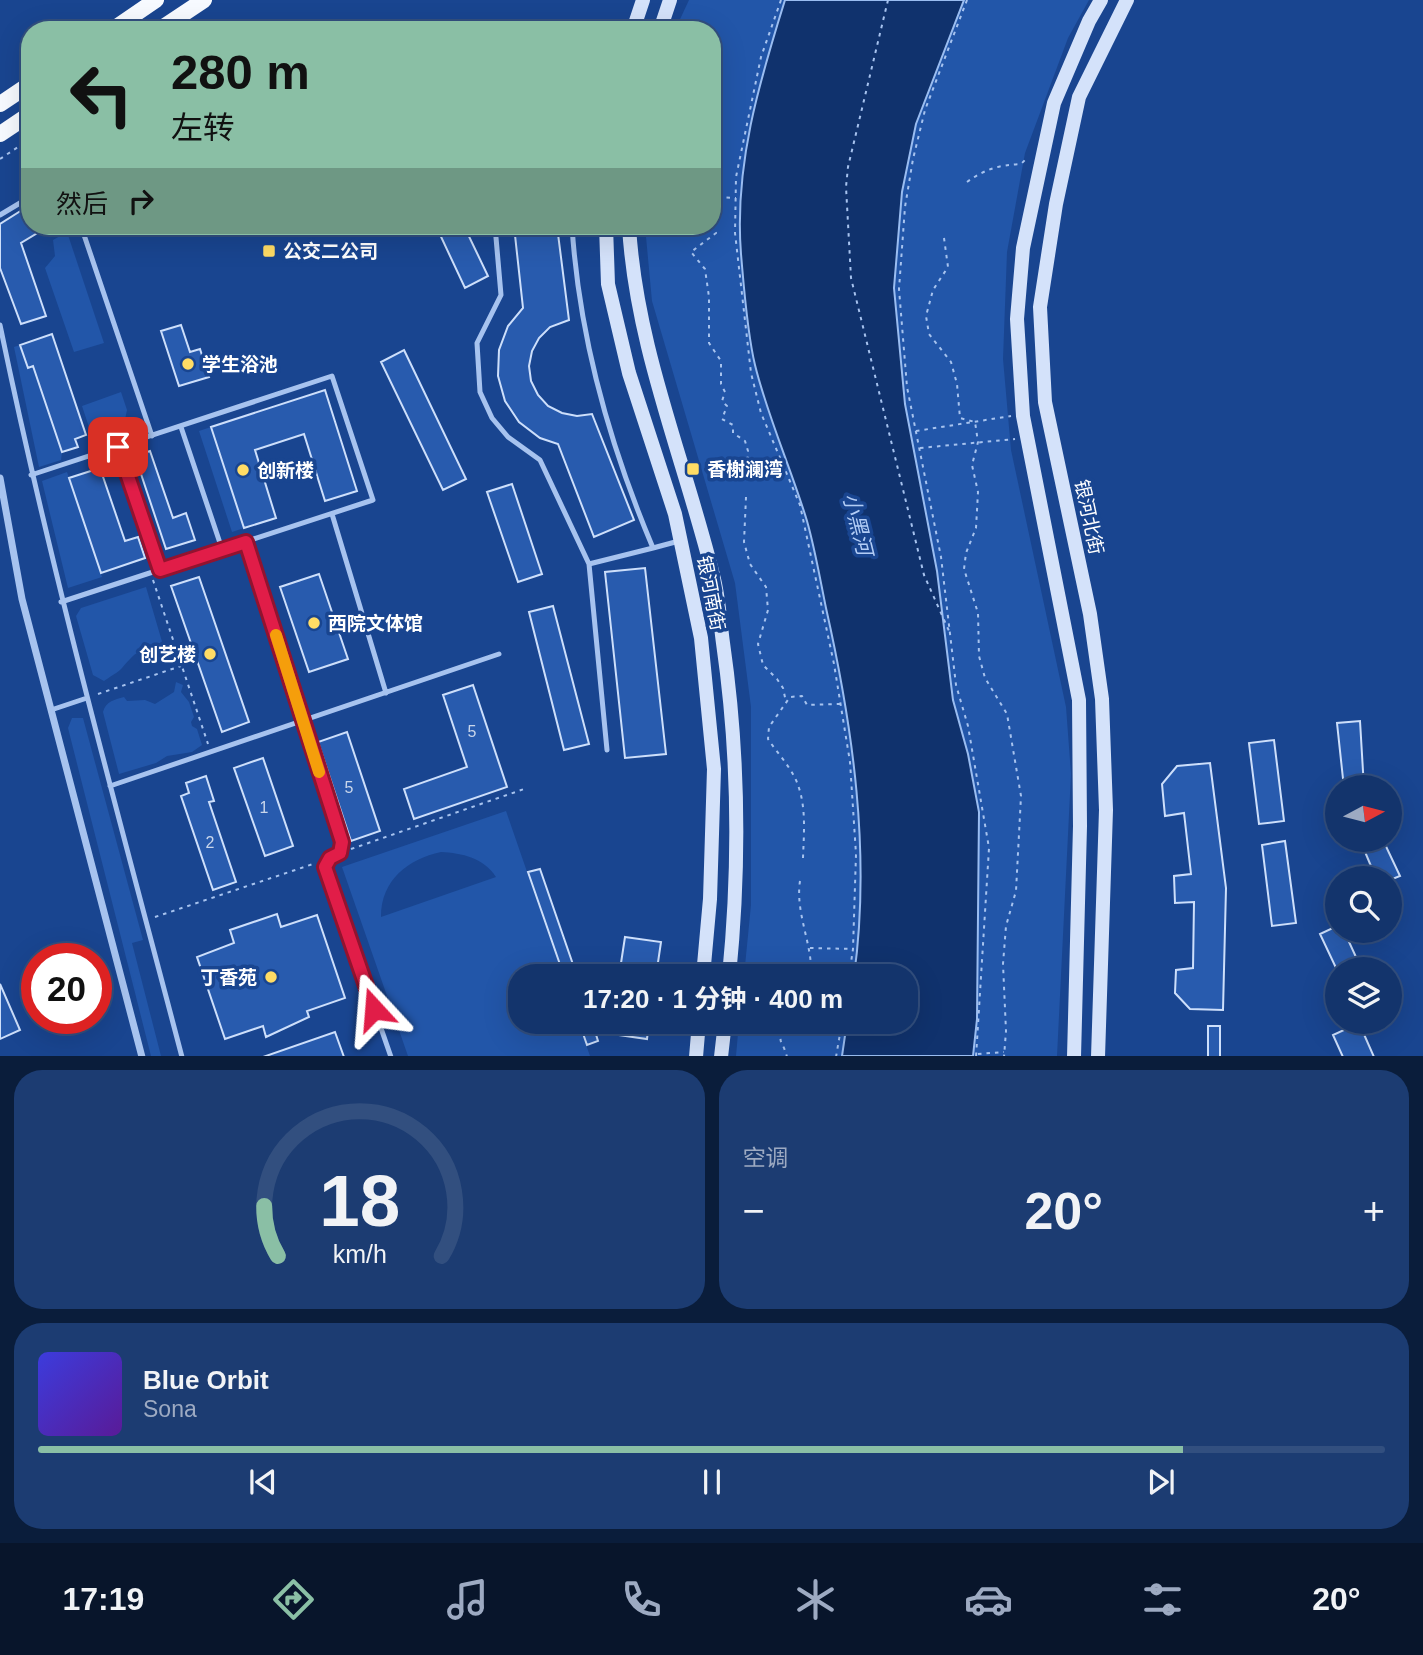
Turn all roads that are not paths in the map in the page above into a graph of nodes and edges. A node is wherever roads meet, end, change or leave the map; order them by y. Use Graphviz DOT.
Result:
graph roads {
  1 [pos="156,0"];
  2 [pos="204,0"];
  3 [pos="643,0"];
  4 [pos="670,0"];
  5 [pos="1101,0"];
  6 [pos="1127,0"];
  7 [pos="125,21"];
  8 [pos="172,21"];
  9 [pos="636,21"];
  10 [pos="663,21"];
  11 [pos="21,90"];
  12 [pos="0,104"];
  13 [pos="21,120"];
  14 [pos="0,134"];
  15 [pos="21,202"];
  16 [pos="0,215"];
  17 [pos="84,235"];
  18 [pos="496,235"];
  19 [pos="573,235"];
  20 [pos="606,235"];
  21 [pos="630,235"];
  22 [pos="0,325"];
  23 [pos="181,426"];
  24 [pos="152,436"];
  25 [pos="118,447"];
  26 [pos="31,475"];
  27 [pos="0,478"];
  28 [pos="332,514"];
  29 [pos="681,540"];
  30 [pos="246,542"];
  31 [pos="653,548"];
  32 [pos="222,549"];
  33 [pos="589,564"];
  34 [pos="160,570"];
  35 [pos="61,602"];
  36 [pos="499,654"];
  37 [pos="386,692"];
  38 [pos="87,698"];
  39 [pos="51,710"];
  40 [pos="304,721"];
  41 [pos="607,750"];
  42 [pos="110,786"];
  43 [pos="704,964"];
  44 [pos="730,964"];
  45 [pos="698,1034"];
  46 [pos="724,1034"];
  47 [pos="142,1056"];
  48 [pos="182,1056"];
  49 [pos="391,1056"];
  50 [pos="696,1056"];
  51 [pos="721,1056"];
  52 [pos="1074,1056"];
  53 [pos="1098,1056"];
  1 -- 7 [label="highway"];
  2 -- 8 [label="highway"];
  3 -- 9 [label="main road"];
  4 -- 10 [label="main road"];
  5 -- 52 [label="main road"];
  6 -- 53 [label="main road, 银河北街"];
  11 -- 12 [label="highway"];
  13 -- 14 [label="highway"];
  15 -- 16 [label="lane"];
  17 -- 24 [label="lane"];
  18 -- 33 [label="lane"];
  19 -- 31 [label="lane"];
  20 -- 29 [label="main road, 银河南街"];
  21 -- 44 [label="main road, 银河南街"];
  22 -- 26 [label="lane"];
  23 -- 24 [label="lane"];
  23 -- 28 [label="lane"];
  23 -- 32 [label="lane"];
  24 -- 25 [label="lane"];
  25 -- 26 [label="lane"];
  25 -- 34 [label="lane"];
  26 -- 35 [label="lane"];
  27 -- 39 [label="street"];
  28 -- 30 [label="lane"];
  28 -- 37 [label="lane"];
  29 -- 31 [label="lane"];
  29 -- 43 [label="main road, 银河南街"];
  30 -- 32 [label="lane"];
  30 -- 40 [label="lane"];
  31 -- 33 [label="lane"];
  32 -- 34 [label="lane"];
  33 -- 41 [label="lane"];
  34 -- 35 [label="lane"];
  35 -- 38 [label="lane"];
  36 -- 37 [label="lane"];
  37 -- 40 [label="lane"];
  38 -- 39 [label="lane"];
  38 -- 42 [label="lane"];
  39 -- 47 [label="street"];
  40 -- 42 [label="lane"];
  40 -- 49 [label="lane"];
  42 -- 48 [label="lane"];
  45 -- 50 [label="main road"];
  46 -- 51 [label="main road"];
}
